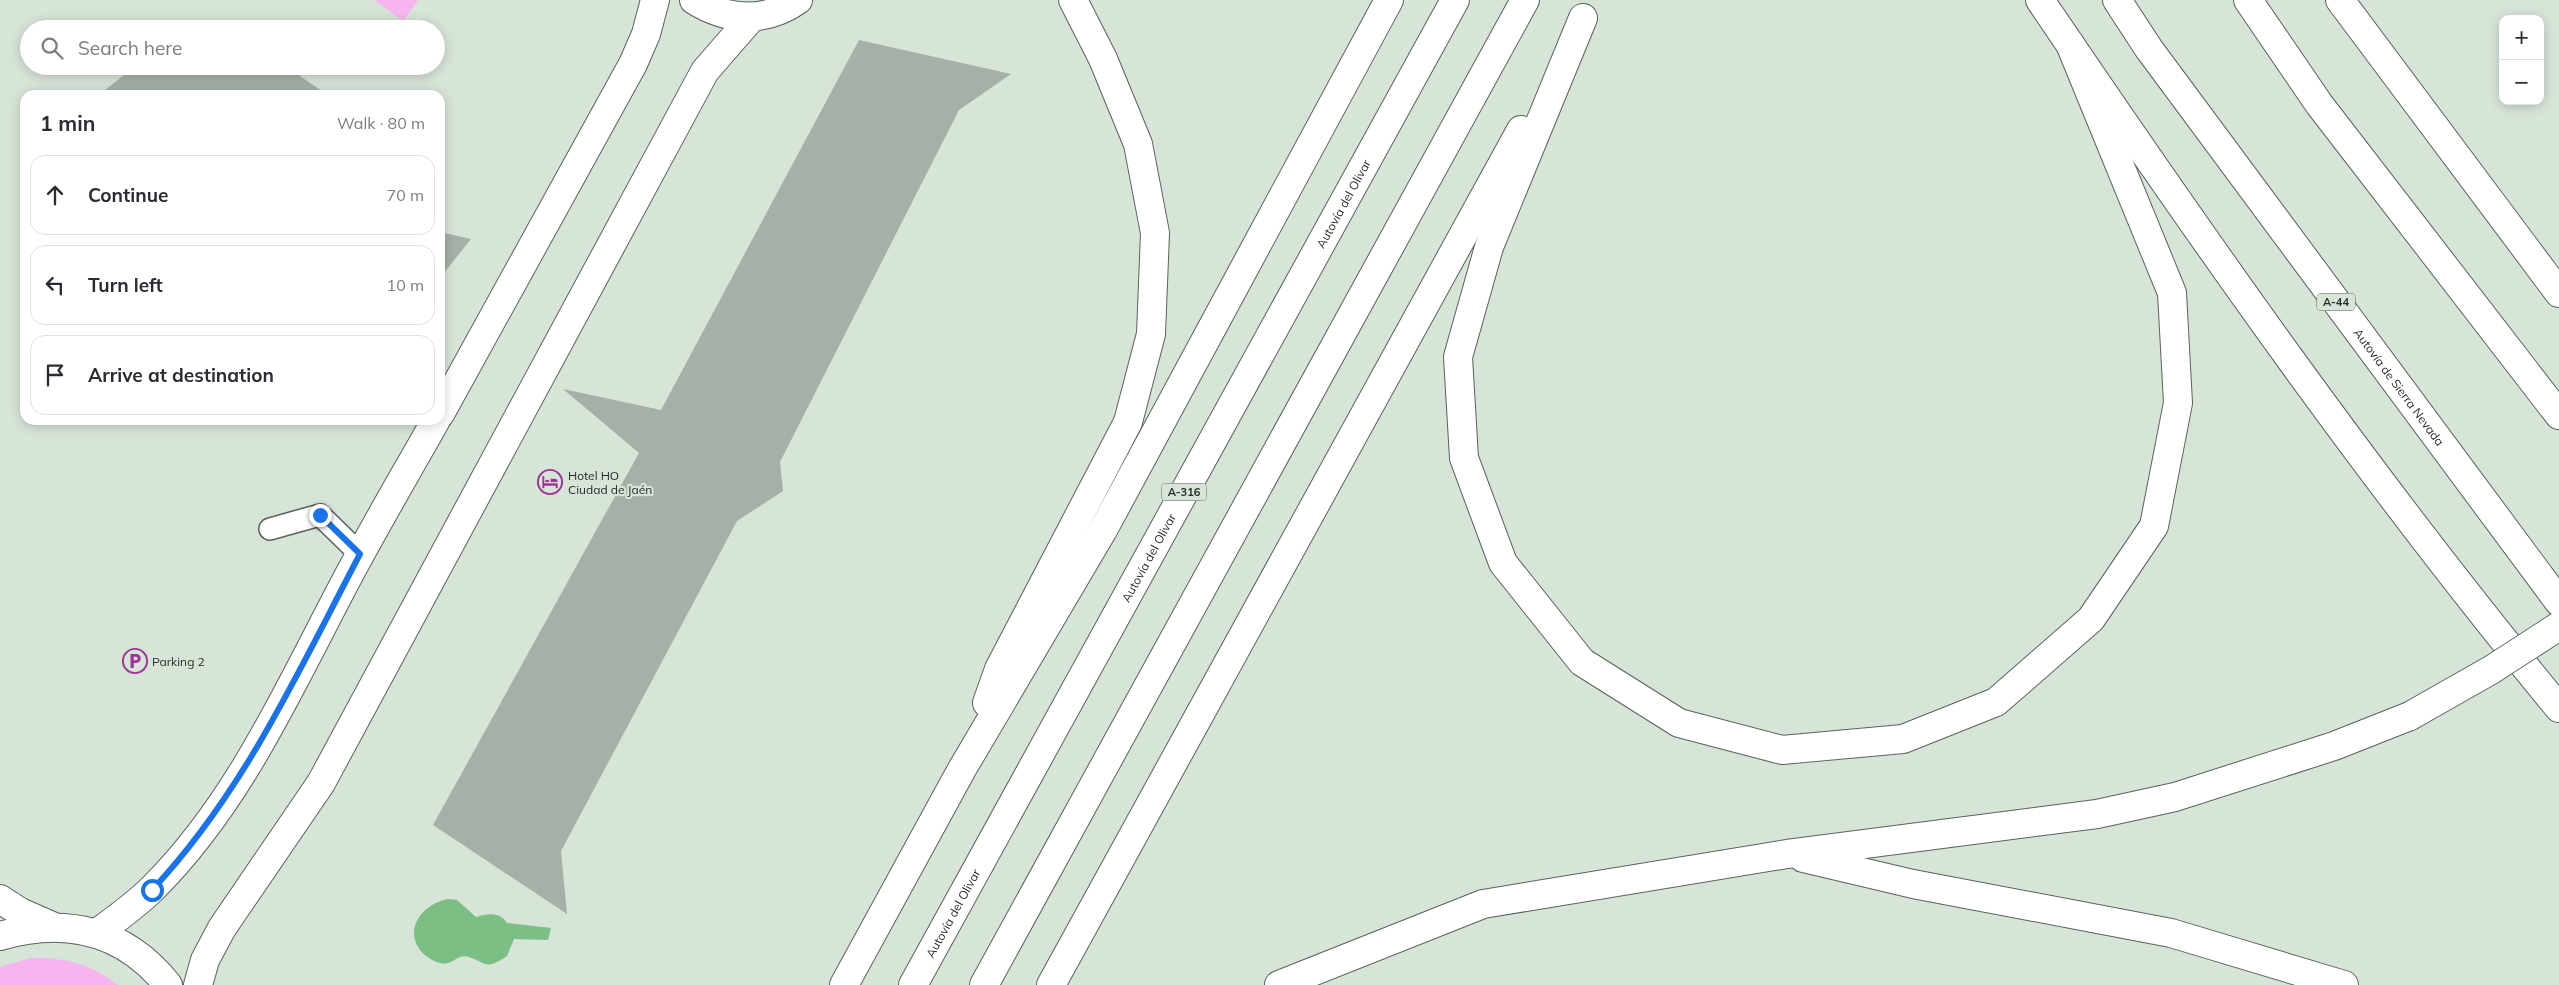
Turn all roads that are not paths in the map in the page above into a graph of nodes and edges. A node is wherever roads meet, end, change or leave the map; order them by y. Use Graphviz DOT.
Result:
graph roads {
  1 [pos="655,0"];
  2 [pos="694,0"];
  3 [pos="798,0"];
  4 [pos="1073,0"];
  5 [pos="1389,0"];
  6 [pos="1455,0"];
  7 [pos="1524,0"];
  8 [pos="2040,0"];
  9 [pos="2117,0"];
  10 [pos="2248,0"];
  11 [pos="2340,0"];
  12 [pos="1588,9"];
  13 [pos="752,17"];
  14 [pos="2070,44"];
  15 [pos="2559,293"];
  16 [pos="445,405"];
  17 [pos="2559,415"];
  18 [pos="433,425"];
  19 [pos="270,529"];
  20 [pos="360,554"];
  21 [pos="2559,602"];
  22 [pos="2559,626"];
  23 [pos="2559,708"];
  24 [pos="962,769"];
  25 [pos="1787,854"];
  26 [pos="0,899"];
  27 [pos="53,926"];
  28 [pos="97,934"];
  29 [pos="0,936"];
  30 [pos="168,985"];
  31 [pos="198,985"];
  32 [pos="844,985"];
  33 [pos="913,985"];
  34 [pos="984,985"];
  35 [pos="1051,985"];
  36 [pos="1279,985"];
  37 [pos="2344,985"];
  1 -- 16 [label="main road"];
  2 -- 13 [label="main road"];
  3 -- 13 [label="main road"];
  4 -- 24 [label="main road"];
  5 -- 24 [label="main road"];
  6 -- 33 [label="main road, Autovía del Olivar / A-316"];
  7 -- 34 [label="main road"];
  8 -- 14 [label="main road"];
  9 -- 21 [label="main road, Autovía de Sierra Nevada / A-44"];
  10 -- 17 [label="main road"];
  11 -- 15 [label="main road"];
  12 -- 14 [label="main road"];
  12 -- 35 [label="main road"];
  13 -- 31 [label="main road"];
  14 -- 23 [label="main road"];
  18 -- 20 [label="main road"];
  19 -- 20 [label="lane"];
  20 -- 28 [label="main road"];
  22 -- 25 [label="main road, bridge"];
  24 -- 32 [label="main road"];
  25 -- 36 [label="main road"];
  25 -- 37 [label="main road"];
  26 -- 27 [label="main road"];
  27 -- 28 [label="main road"];
  27 -- 29 [label="main road"];
  28 -- 30 [label="main road"];
}
